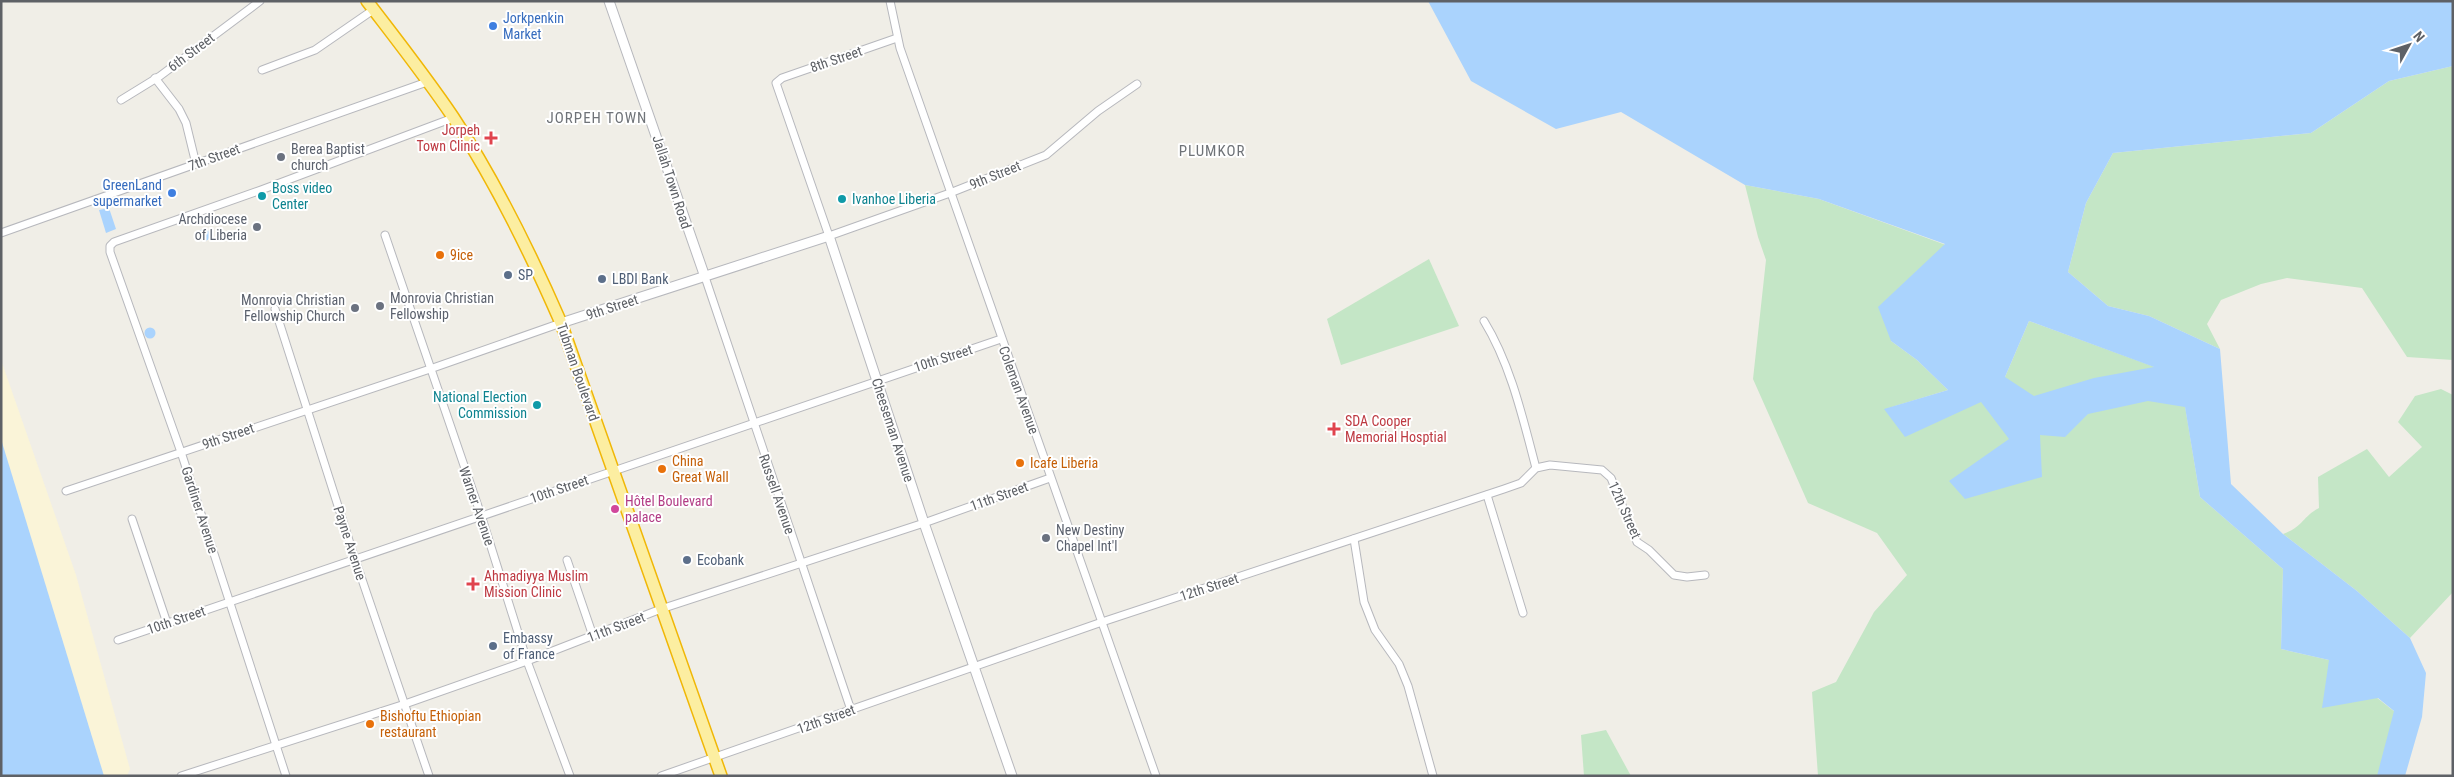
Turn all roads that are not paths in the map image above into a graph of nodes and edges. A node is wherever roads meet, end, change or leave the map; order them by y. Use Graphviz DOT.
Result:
graph roads {
  1 [pos="260,1"];
  2 [pos="610,1"];
  3 [pos="890,1"];
  4 [pos="370,6"];
  5 [pos="898,38"];
  6 [pos="262,70"];
  7 [pos="155,78"];
  8 [pos="427,82"];
  9 [pos="776,84"];
  10 [pos="1137,84"];
  11 [pos="122,100"];
  12 [pos="453,118"];
  13 [pos="196,164"];
  14 [pos="950,193"];
  15 [pos="1,233"];
  16 [pos="386,235"];
  17 [pos="829,236"];
  18 [pos="705,277"];
  19 [pos="275,309"];
  20 [pos="1484,321"];
  21 [pos="561,323"];
  22 [pos="1001,339"];
  23 [pos="430,369"];
  24 [pos="877,380"];
  25 [pos="306,410"];
  26 [pos="752,423"];
  27 [pos="181,452"];
  28 [pos="1536,468"];
  29 [pos="612,470"];
  30 [pos="1050,478"];
  31 [pos="66,491"];
  32 [pos="1487,495"];
  33 [pos="481,516"];
  34 [pos="132,519"];
  35 [pos="924,523"];
  36 [pos="1354,539"];
  37 [pos="355,559"];
  38 [pos="567,560"];
  39 [pos="801,564"];
  40 [pos="1705,575"];
  41 [pos="231,602"];
  42 [pos="661,609"];
  43 [pos="1523,613"];
  44 [pos="1102,622"];
  45 [pos="167,623"];
  46 [pos="593,636"];
  47 [pos="118,640"];
  48 [pos="527,661"];
  49 [pos="975,666"];
  50 [pos="405,704"];
  51 [pos="851,710"];
  52 [pos="276,746"];
  53 [pos="715,758"];
  54 [pos="181,776"];
  55 [pos="286,776"];
  56 [pos="429,776"];
  57 [pos="570,776"];
  58 [pos="660,776"];
  59 [pos="721,776"];
  60 [pos="1012,776"];
  61 [pos="1156,776"];
  62 [pos="1433,776"];
  1 -- 7 [label="street, 6th Street"];
  2 -- 18 [label="street, Jallah Town Road"];
  3 -- 5 [label="street, Coleman Avenue"];
  4 -- 6 [label="street"];
  4 -- 8 [label="highway, Tubman Boulevard"];
  5 -- 9 [label="street, 8th Street"];
  5 -- 14 [label="street, Coleman Avenue"];
  7 -- 11 [label="street, 6th Street"];
  7 -- 13 [label="street"];
  8 -- 12 [label="highway, Tubman Boulevard"];
  8 -- 13 [label="street, 7th Street"];
  9 -- 17 [label="street, Cheeseman Avenue"];
  10 -- 14 [label="street, 9th Street"];
  12 -- 21 [label="highway, Tubman Boulevard"];
  12 -- 27 [label="street, Gardiner Avenue"];
  13 -- 15 [label="street, 7th Street"];
  14 -- 17 [label="street, 9th Street"];
  14 -- 22 [label="street, Coleman Avenue"];
  16 -- 23 [label="street, Warner Avenue"];
  17 -- 18 [label="street, 9th Street"];
  17 -- 24 [label="street, Cheeseman Avenue"];
  18 -- 21 [label="street, 9th Street"];
  18 -- 26 [label="street, Russell Avenue"];
  19 -- 25 [label="street, Payne Avenue"];
  20 -- 28 [label="street"];
  21 -- 23 [label="street, 9th Street"];
  21 -- 29 [label="highway, Tubman Boulevard"];
  22 -- 24 [label="street, 10th Street"];
  22 -- 30 [label="street, Coleman Avenue"];
  23 -- 25 [label="street, 9th Street"];
  23 -- 33 [label="street, Warner Avenue"];
  24 -- 26 [label="street, 10th Street"];
  24 -- 35 [label="street, Cheeseman Avenue"];
  25 -- 27 [label="street, 9th Street"];
  25 -- 37 [label="street, Payne Avenue"];
  26 -- 29 [label="street, 10th Street"];
  26 -- 39 [label="street, Russell Avenue"];
  27 -- 31 [label="street, 9th Street"];
  27 -- 41 [label="street, Gardiner Avenue"];
  28 -- 32 [label="street, 12th Street"];
  28 -- 40 [label="street, 12th Street"];
  29 -- 33 [label="street, 10th Street"];
  29 -- 42 [label="highway, Tubman Boulevard"];
  30 -- 35 [label="street, 11th Street"];
  30 -- 44 [label="street, Coleman Avenue"];
  32 -- 36 [label="street, 12th Street"];
  32 -- 43 [label="street"];
  33 -- 37 [label="street, 10th Street"];
  33 -- 48 [label="street, Warner Avenue"];
  34 -- 45 [label="street"];
  35 -- 39 [label="street, 11th Street"];
  35 -- 49 [label="street, Cheeseman Avenue"];
  36 -- 44 [label="street, 12th Street"];
  36 -- 62 [label="street"];
  37 -- 41 [label="street, 10th Street"];
  37 -- 50 [label="street, Payne Avenue"];
  38 -- 46 [label="street"];
  39 -- 42 [label="street, 11th Street"];
  39 -- 51 [label="street, Russell Avenue"];
  41 -- 45 [label="street, 10th Street"];
  41 -- 52 [label="street, Gardiner Avenue"];
  42 -- 46 [label="street, 11th Street"];
  42 -- 53 [label="highway, Tubman Boulevard"];
  44 -- 49 [label="street, 12th Street"];
  44 -- 61 [label="street, Coleman Avenue"];
  45 -- 47 [label="street, 10th Street"];
  46 -- 48 [label="street, 11th Street"];
  48 -- 50 [label="street, 11th Street"];
  48 -- 57 [label="street, Warner Avenue"];
  49 -- 51 [label="street, 12th Street"];
  49 -- 60 [label="street, Cheeseman Avenue"];
  50 -- 52 [label="street, 11th Street"];
  50 -- 56 [label="street, Payne Avenue"];
  51 -- 53 [label="street, 12th Street"];
  52 -- 54 [label="street, 11th Street"];
  52 -- 55 [label="street, Gardiner Avenue"];
  53 -- 58 [label="street, 12th Street"];
  53 -- 59 [label="highway, Tubman Boulevard"];
}
